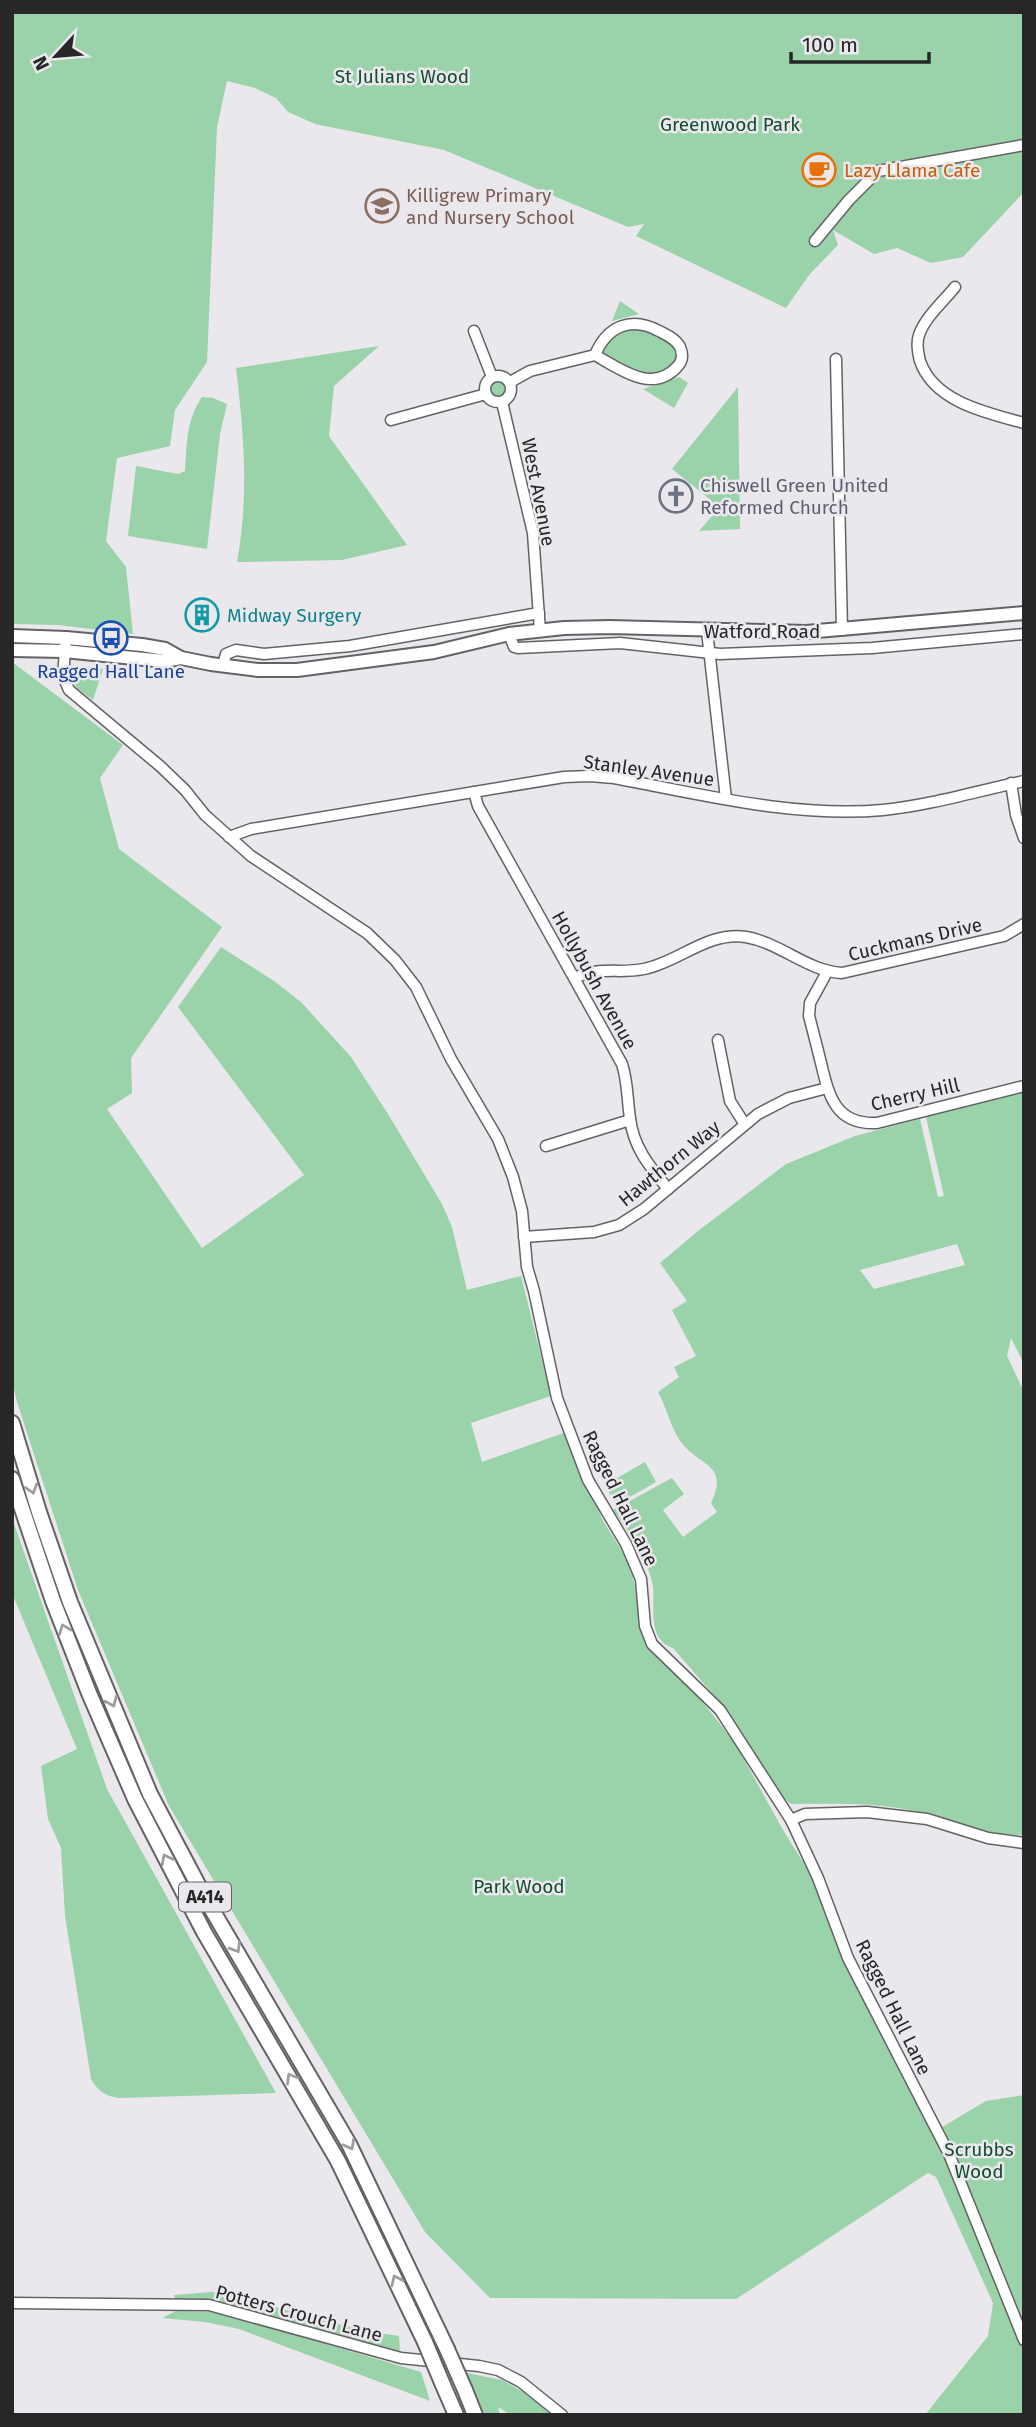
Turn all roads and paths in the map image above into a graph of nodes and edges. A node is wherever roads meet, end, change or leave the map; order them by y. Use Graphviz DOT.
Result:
graph roads {
  1 [pos="1024,145"];
  2 [pos="815,241"];
  3 [pos="955,287"];
  4 [pos="474,331"];
  5 [pos="595,355"];
  6 [pos="836,359"];
  7 [pos="492,377"];
  8 [pos="510,382"];
  9 [pos="486,394"];
  10 [pos="502,402"];
  11 [pos="391,420"];
  12 [pos="1024,424"];
  13 [pos="1024,612"];
  14 [pos="539,613"];
  15 [pos="842,630"];
  16 [pos="540,631"];
  17 [pos="707,631"];
  18 [pos="509,634"];
  19 [pos="1024,634"];
  20 [pos="12,636"];
  21 [pos="65,644"];
  22 [pos="12,650"];
  23 [pos="707,652"];
  24 [pos="223,666"];
  25 [pos="1024,781"];
  26 [pos="1011,783"];
  27 [pos="474,792"];
  28 [pos="726,799"];
  29 [pos="229,837"];
  30 [pos="1024,838"];
  31 [pos="1024,925"];
  32 [pos="827,972"];
  33 [pos="575,978"];
  34 [pos="718,1040"];
  35 [pos="1024,1086"];
  36 [pos="827,1088"];
  37 [pos="630,1120"];
  38 [pos="744,1124"];
  39 [pos="546,1146"];
  40 [pos="668,1189"];
  41 [pos="524,1237"];
  42 [pos="12,1423"];
  43 [pos="12,1479"];
  44 [pos="791,1820"];
  45 [pos="1024,1843"];
  46 [pos="12,2303"];
  47 [pos="1024,2340"];
  48 [pos="456,2415"];
  49 [pos="475,2415"];
  50 [pos="562,2415"];
  1 -- 2 [label="street"];
  3 -- 12 [label="street"];
  4 -- 7 [label="street"];
  5 -- 5 [label="street"];
  5 -- 8 [label="street"];
  6 -- 15 [label="street"];
  7 -- 8 [label="street"];
  7 -- 9 [label="street"];
  8 -- 10 [label="street"];
  9 -- 10 [label="street"];
  9 -- 11 [label="street"];
  10 -- 14 [label="street, West Avenue"];
  13 -- 15 [label="main road, Watford Road"];
  14 -- 16 [label="street, West Avenue"];
  14 -- 24 [label="street"];
  15 -- 17 [label="main road, Watford Road"];
  16 -- 17 [label="main road, Watford Road"];
  16 -- 18 [label="main road, Watford Road"];
  17 -- 23 [label="street"];
  18 -- 23 [label="street, Watford Road"];
  18 -- 24 [label="main road, Watford Road"];
  19 -- 23 [label="street, Watford Road"];
  20 -- 21 [label="main road, Watford Road"];
  21 -- 22 [label="main road, Watford Road"];
  21 -- 24 [label="main road, Watford Road"];
  21 -- 29 [label="street, Ragged Hall Lane"];
  23 -- 28 [label="street"];
  25 -- 26 [label="street, Stanley Avenue"];
  26 -- 28 [label="street, Stanley Avenue"];
  26 -- 30 [label="street"];
  27 -- 28 [label="street, Stanley Avenue"];
  27 -- 29 [label="street, Stanley Avenue"];
  27 -- 33 [label="street, Hollybush Avenue"];
  29 -- 41 [label="street, Ragged Hall Lane"];
  31 -- 32 [label="street, Cuckmans Drive"];
  32 -- 33 [label="street, Cuckmans Drive"];
  32 -- 36 [label="street, Cherry Hill"];
  33 -- 37 [label="street, Hollybush Avenue"];
  34 -- 38 [label="street"];
  35 -- 36 [label="street, Cherry Hill"];
  36 -- 38 [label="street, Hawthorn Way"];
  37 -- 39 [label="street"];
  37 -- 40 [label="street, Hollybush Avenue"];
  38 -- 40 [label="street, Hawthorn Way"];
  40 -- 41 [label="street, Hawthorn Way"];
  41 -- 44 [label="street, Ragged Hall Lane"];
  42 -- 49 [label="highway, A414, one-way, bridge"];
  48 -- 43 [label="highway, A414, one-way, bridge"];
  44 -- 45 [label="street"];
  44 -- 47 [label="street, Ragged Hall Lane"];
  46 -- 50 [label="street, Potters Crouch Lane"];
}
